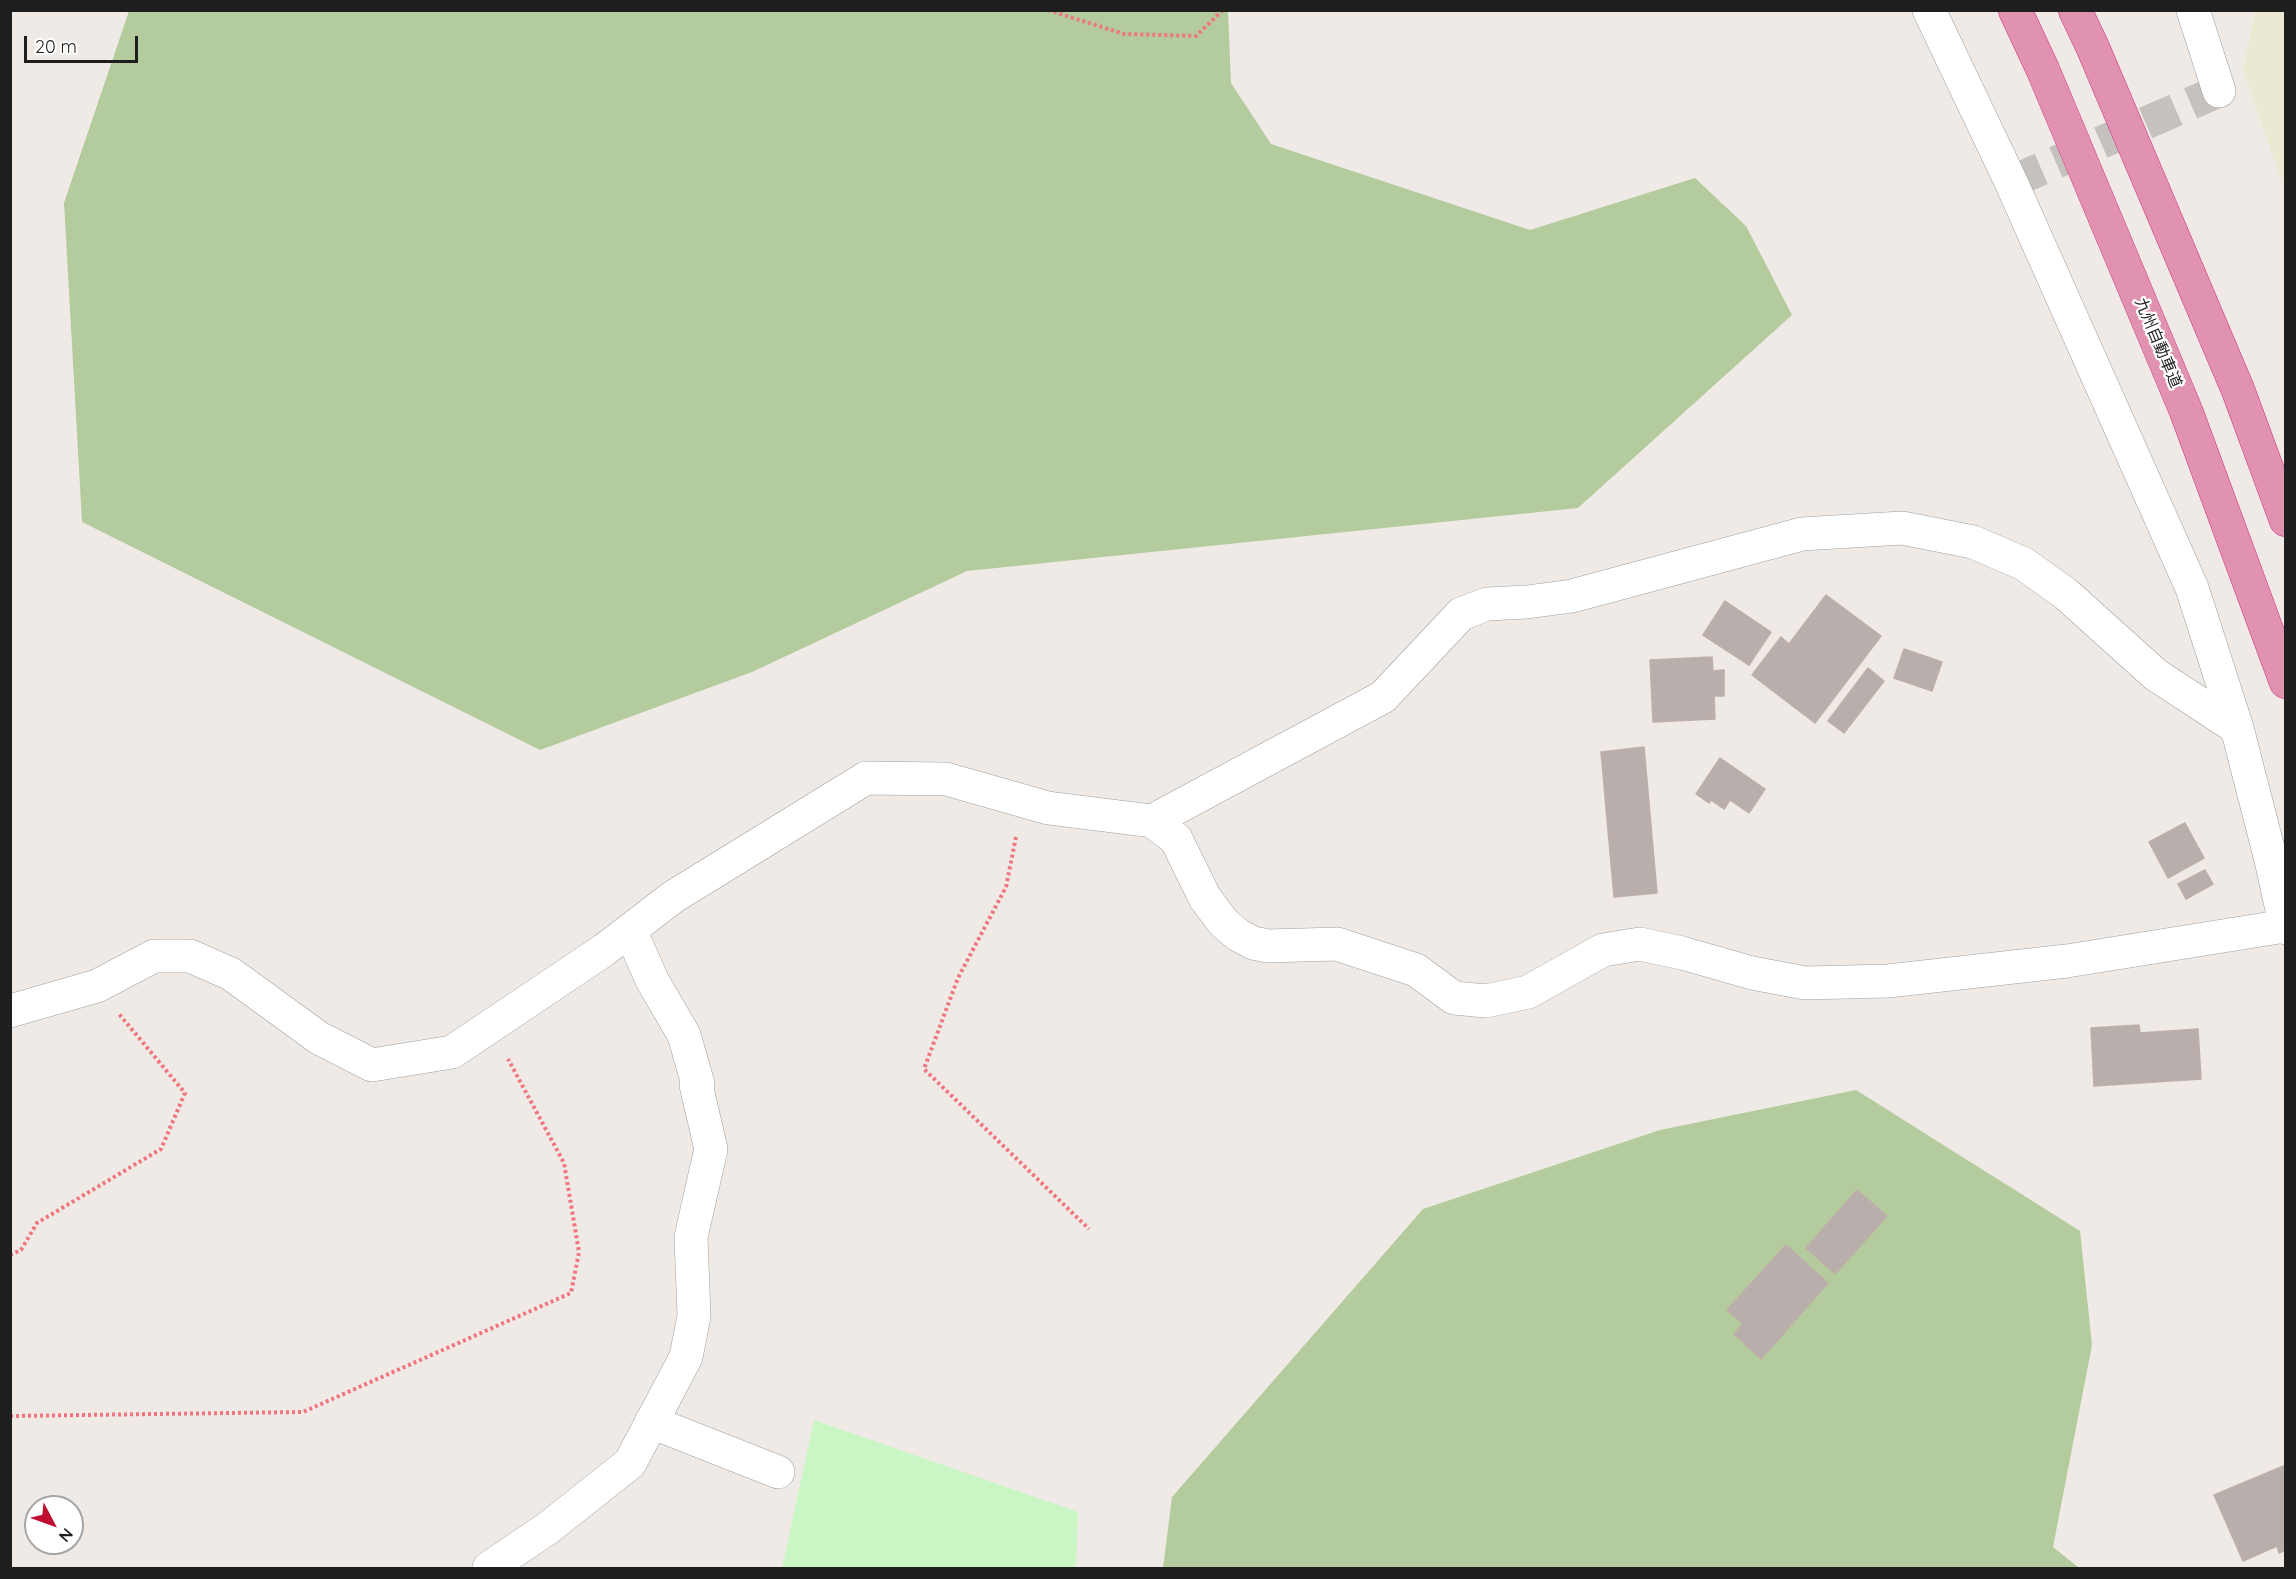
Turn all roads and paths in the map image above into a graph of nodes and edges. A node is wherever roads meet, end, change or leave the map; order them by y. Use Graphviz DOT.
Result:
graph roads {
  1 [pos="1048,10"];
  2 [pos="1223,10"];
  3 [pos="1929,10"];
  4 [pos="2014,10"];
  5 [pos="2075,10"];
  6 [pos="2193,10"];
  7 [pos="2219,91"];
  8 [pos="2286,520"];
  9 [pos="2286,682"];
  10 [pos="2237,728"];
  11 [pos="1022,801"];
  12 [pos="1152,821"];
  13 [pos="2285,927"];
  14 [pos="630,930"];
  15 [pos="97,986"];
  16 [pos="10,1011"];
  17 [pos="490,1027"];
  18 [pos="1089,1229"];
  19 [pos="10,1255"];
  20 [pos="10,1416"];
  21 [pos="651,1422"];
  22 [pos="777,1472"];
  23 [pos="489,1569"];
  1 -- 2 [label="path"];
  3 -- 10 [label="street"];
  4 -- 9 [label="highway, 九州自動車道"];
  5 -- 8 [label="highway"];
  6 -- 7 [label="street"];
  10 -- 12 [label="street"];
  10 -- 13 [label="street"];
  11 -- 12 [label="street"];
  11 -- 14 [label="street"];
  11 -- 18 [label="path"];
  12 -- 13 [label="street"];
  14 -- 17 [label="street"];
  14 -- 21 [label="street"];
  15 -- 16 [label="street"];
  15 -- 17 [label="street"];
  15 -- 19 [label="path"];
  17 -- 20 [label="path"];
  21 -- 22 [label="street"];
  21 -- 23 [label="street"];
}
